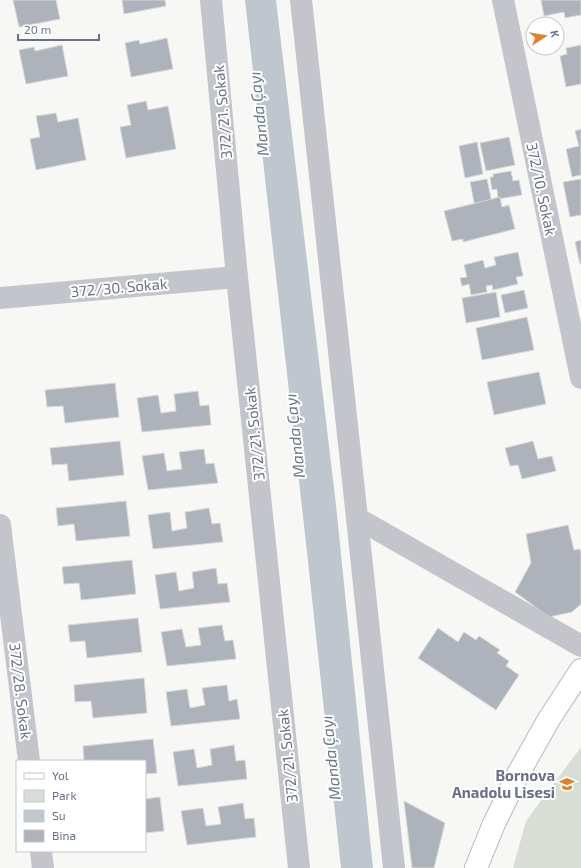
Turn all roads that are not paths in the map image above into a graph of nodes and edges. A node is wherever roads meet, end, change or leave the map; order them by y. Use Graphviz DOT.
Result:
graph roads {
  1 [pos="211,0"];
  2 [pos="301,0"];
  3 [pos="503,0"];
  4 [pos="237,277"];
  5 [pos="0,298"];
  6 [pos="581,378"];
  7 [pos="357,518"];
  8 [pos="0,525"];
  9 [pos="581,646"];
  10 [pos="581,670"];
  11 [pos="29,760"];
  12 [pos="41,852"];
  13 [pos="43,868"];
  14 [pos="299,868"];
  15 [pos="394,868"];
  16 [pos="476,868"];
  1 -- 4 [label="street, 372/21. Sokak"];
  2 -- 7 [label="street"];
  3 -- 6 [label="street, 372/10. Sokak"];
  4 -- 5 [label="street, 372/30. Sokak"];
  4 -- 14 [label="street, 372/21. Sokak"];
  7 -- 9 [label="street"];
  7 -- 15 [label="street"];
  8 -- 11 [label="street, 372/28. Sokak"];
  10 -- 16 [label="main road"];
  12 -- 13 [label="street"];
}
